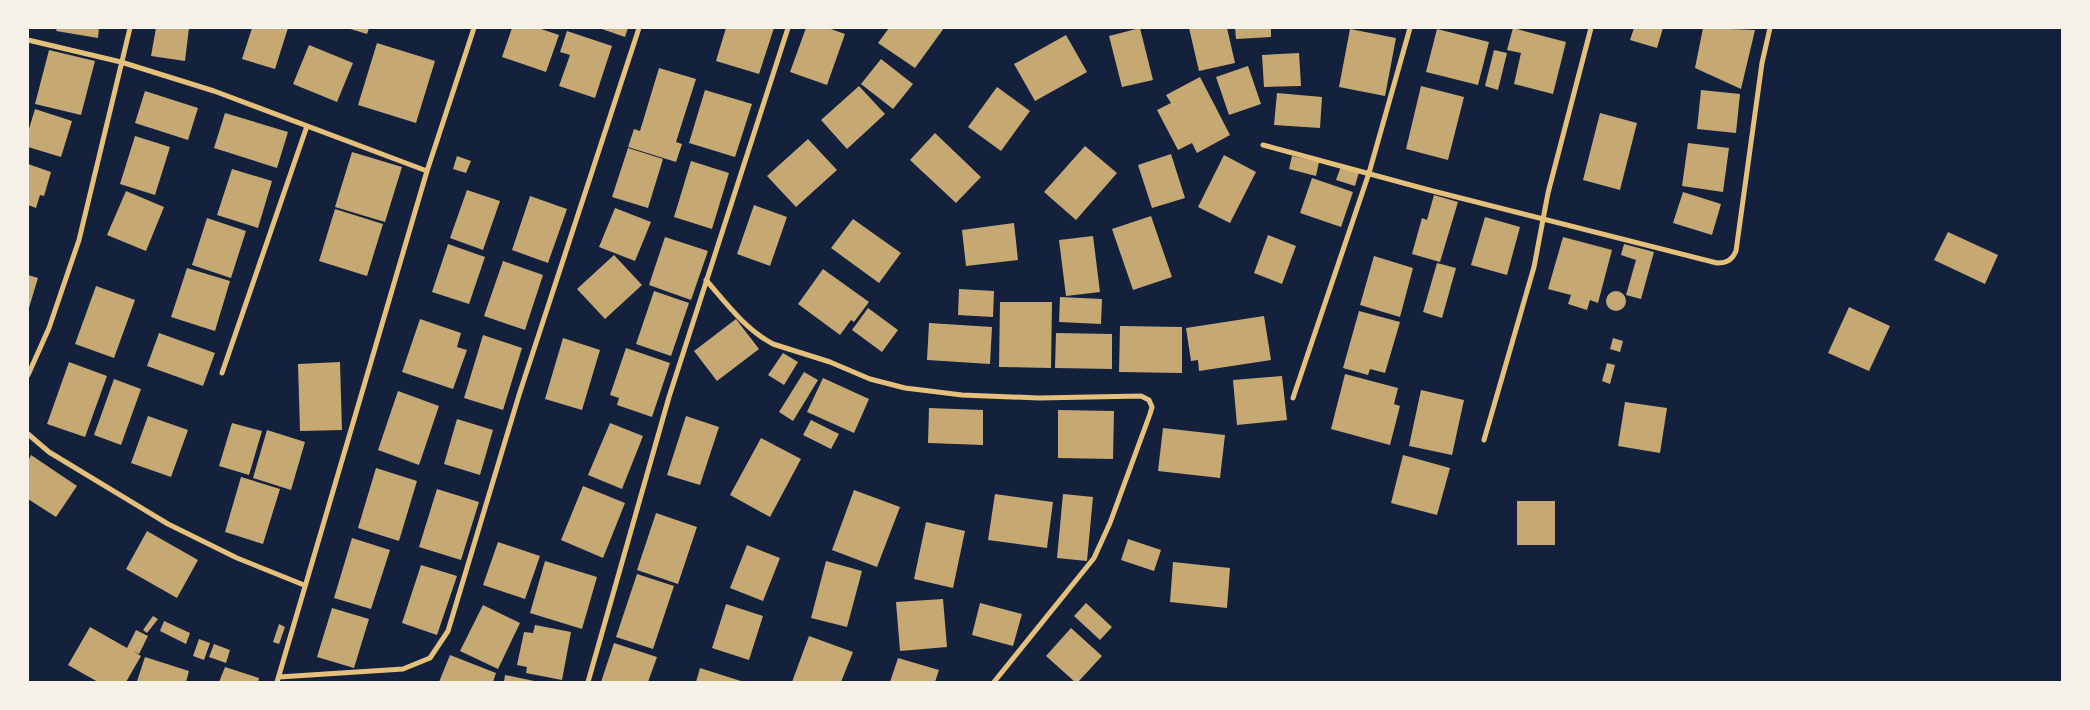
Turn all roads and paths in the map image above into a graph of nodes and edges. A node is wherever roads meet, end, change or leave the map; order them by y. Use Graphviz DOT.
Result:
graph roads {
  1 [pos="130,28"];
  2 [pos="474,28"];
  3 [pos="639,28"];
  4 [pos="788,28"];
  5 [pos="1410,28"];
  6 [pos="1591,28"];
  7 [pos="1770,28"];
  8 [pos="28,40"];
  9 [pos="120,62"];
  10 [pos="307,126"];
  11 [pos="1263,145"];
  12 [pos="426,171"];
  13 [pos="1368,173"];
  14 [pos="1543,218"];
  15 [pos="706,280"];
  16 [pos="222,372"];
  17 [pos="28,375"];
  18 [pos="1293,398"];
  19 [pos="28,434"];
  20 [pos="1484,440"];
  21 [pos="304,585"];
  22 [pos="278,680"];
  23 [pos="588,682"];
  24 [pos="994,682"];
  1 -- 9 [label="street"];
  2 -- 12 [label="street"];
  3 -- 22 [label="street"];
  4 -- 15 [label="street"];
  5 -- 13 [label="street"];
  6 -- 14 [label="street"];
  7 -- 14 [label="street"];
  8 -- 9 [label="street"];
  9 -- 10 [label="street"];
  9 -- 17 [label="street"];
  10 -- 12 [label="street"];
  10 -- 16 [label="street"];
  11 -- 13 [label="street"];
  12 -- 21 [label="street"];
  13 -- 14 [label="street"];
  13 -- 18 [label="street"];
  14 -- 20 [label="street"];
  15 -- 23 [label="street"];
  15 -- 24 [label="street"];
  19 -- 21 [label="street"];
  21 -- 22 [label="street"];
}
